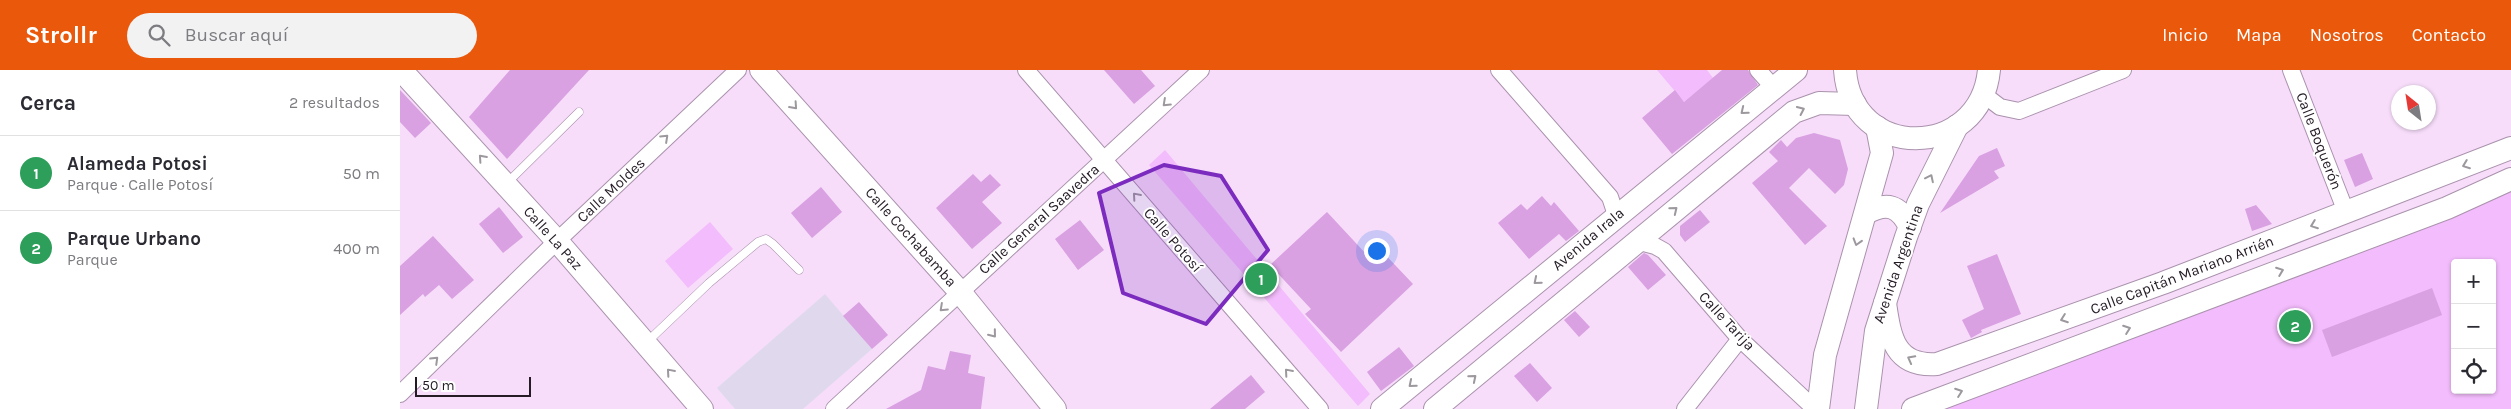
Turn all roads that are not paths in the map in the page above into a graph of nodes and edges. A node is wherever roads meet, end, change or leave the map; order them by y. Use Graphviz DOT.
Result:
graph roads {
  1 [pos="401,70"];
  2 [pos="738,70"];
  3 [pos="761,70"];
  4 [pos="1026,70"];
  5 [pos="1202,70"];
  6 [pos="1499,70"];
  7 [pos="1758,70"];
  8 [pos="1796,70"];
  9 [pos="1845,70"];
  10 [pos="1989,70"];
  11 [pos="2123,70"];
  12 [pos="2291,70"];
  13 [pos="1773,87"];
  14 [pos="1983,94"];
  15 [pos="1855,104"];
  16 [pos="579,112"];
  17 [pos="1957,126"];
  18 [pos="1877,127"];
  19 [pos="2511,148"];
  20 [pos="1104,160"];
  21 [pos="2435,177"];
  22 [pos="2511,180"];
  23 [pos="506,185"];
  24 [pos="2447,208"];
  25 [pos="2346,212"];
  26 [pos="1866,213"];
  27 [pos="1616,215"];
  28 [pos="1910,226"];
  29 [pos="557,241"];
  30 [pos="1636,241"];
  31 [pos="799,270"];
  32 [pos="2164,283"];
  33 [pos="960,292"];
  34 [pos="1885,303"];
  35 [pos="2174,312"];
  36 [pos="1740,339"];
  37 [pos="645,343"];
  38 [pos="400,394"];
  39 [pos="702,409"];
  40 [pos="834,409"];
  41 [pos="1055,409"];
  42 [pos="1320,409"];
  43 [pos="1382,409"];
  44 [pos="1435,409"];
  45 [pos="1685,409"];
  46 [pos="1816,409"];
  47 [pos="1866,409"];
  48 [pos="1913,409"];
  23 -- 1 [label="street, Calle La Paz, one-way"];
  29 -- 2 [label="street, Calle Moldes, one-way"];
  3 -- 33 [label="street, Calle Cochabamba, one-way"];
  4 -- 20 [label="street, Calle Potosí"];
  5 -- 20 [label="street, Calle General Saavedra, one-way"];
  6 -- 27 [label="street"];
  7 -- 13 [label="street"];
  8 -- 13 [label="street, Avenida Irala"];
  9 -- 15 [label="street"];
  10 -- 14 [label="street"];
  11 -- 14 [label="street"];
  12 -- 25 [label="street, Calle Boquerón"];
  13 -- 27 [label="street, Avenida Irala, one-way"];
  14 -- 17 [label="street"];
  15 -- 18 [label="street"];
  30 -- 15 [label="street, one-way"];
  16 -- 23 [label="lane"];
  17 -- 18 [label="street"];
  28 -- 17 [label="street, Avenida Argentina, one-way"];
  18 -- 26 [label="street"];
  19 -- 21 [label="street, Calle Capitán Mariano Arrién, one-way"];
  20 -- 33 [label="street, Calle General Saavedra"];
  42 -- 20 [label="street, Calle Potosí, one-way"];
  21 -- 24 [label="street"];
  21 -- 25 [label="street, Calle Capitán Mariano Arrién"];
  22 -- 24 [label="street, Calle Capitán Mariano Arrién"];
  23 -- 29 [label="street, Calle La Paz"];
  35 -- 24 [label="street, Calle Capitán Mariano Arrién, one-way"];
  25 -- 32 [label="street, Calle Capitán Mariano Arrién, one-way"];
  26 -- 28 [label="street"];
  26 -- 46 [label="street, one-way"];
  27 -- 43 [label="street, Avenida Irala, one-way"];
  28 -- 34 [label="street, Avenida Argentina"];
  29 -- 37 [label="street, Calle La Paz"];
  38 -- 29 [label="street, Calle Moldes, one-way"];
  30 -- 36 [label="street, Calle Tarija"];
  44 -- 30 [label="street, one-way"];
  31 -- 37 [label="lane"];
  32 -- 34 [label="street, Calle Capitán Mariano Arrién, one-way"];
  32 -- 35 [label="street"];
  33 -- 40 [label="street, Calle General Saavedra, one-way"];
  33 -- 41 [label="street, Calle Cochabamba, one-way"];
  34 -- 47 [label="street, Avenida Argentina"];
  48 -- 35 [label="street, Calle Capitán Mariano Arrién, one-way"];
  36 -- 45 [label="street"];
  36 -- 46 [label="street, Calle Tarija"];
  39 -- 37 [label="street, Calle La Paz, one-way"];
}
